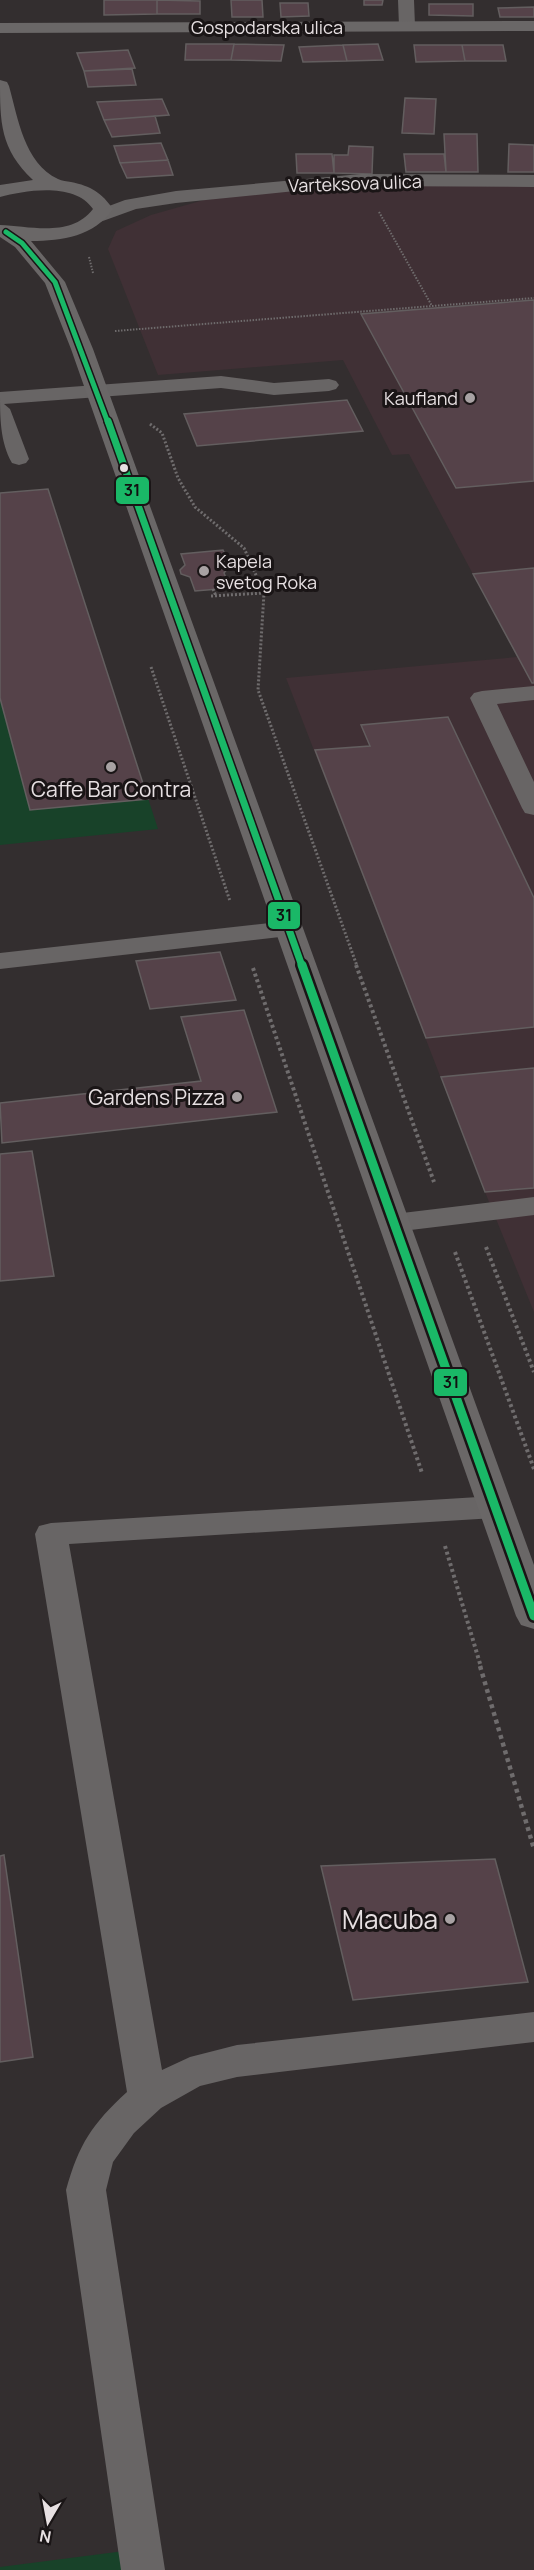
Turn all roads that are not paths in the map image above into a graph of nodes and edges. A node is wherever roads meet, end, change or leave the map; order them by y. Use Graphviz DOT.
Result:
graph roads {
  1 [pos="406,0"];
  2 [pos="407,26"];
  3 [pos="534,26"];
  4 [pos="0,28"];
  5 [pos="0,86"];
  6 [pos="15,141"];
  7 [pos="534,181"];
  8 [pos="56,186"];
  9 [pos="0,189"];
  10 [pos="83,191"];
  11 [pos="177,197"];
  12 [pos="100,216"];
  13 [pos="75,230"];
  14 [pos="3,231"];
  15 [pos="55,282"];
  16 [pos="329,385"];
  17 [pos="96,391"];
  18 [pos="0,398"];
  19 [pos="0,409"];
  20 [pos="19,459"];
  21 [pos="534,693"];
  22 [pos="534,808"];
  23 [pos="288,929"];
  24 [pos="0,961"];
  25 [pos="534,1206"];
  26 [pos="394,1223"];
  27 [pos="495,1507"];
  28 [pos="534,1616"];
  29 [pos="534,2028"];
  30 [pos="147,2097"];
  31 [pos="143,2570"];
  1 -- 2 [label="lane"];
  2 -- 3 [label="main road, Gospodarska ulica"];
  2 -- 4 [label="main road, Gospodarska ulica"];
  5 -- 6 [label="main road"];
  6 -- 8 [label="main road"];
  6 -- 9 [label="main road"];
  7 -- 11 [label="street, Varteksova ulica"];
  8 -- 9 [label="main road"];
  8 -- 10 [label="main road"];
  10 -- 11 [label="street, Varteksova ulica"];
  10 -- 12 [label="main road"];
  11 -- 12 [label="street, Varteksova ulica"];
  12 -- 13 [label="main road"];
  13 -- 14 [label="main road"];
  13 -- 15 [label="main road"];
  14 -- 15 [label="main road"];
  15 -- 17 [label="main road"];
  16 -- 17 [label="lane"];
  17 -- 18 [label="lane"];
  17 -- 23 [label="main road"];
  19 -- 20 [label="lane"];
  21 -- 22 [label="lane"];
  23 -- 24 [label="lane"];
  23 -- 26 [label="main road"];
  25 -- 26 [label="lane"];
  26 -- 27 [label="main road"];
  27 -- 28 [label="main road"];
  27 -- 30 [label="lane"];
  29 -- 30 [label="lane"];
  30 -- 31 [label="lane"];
}
